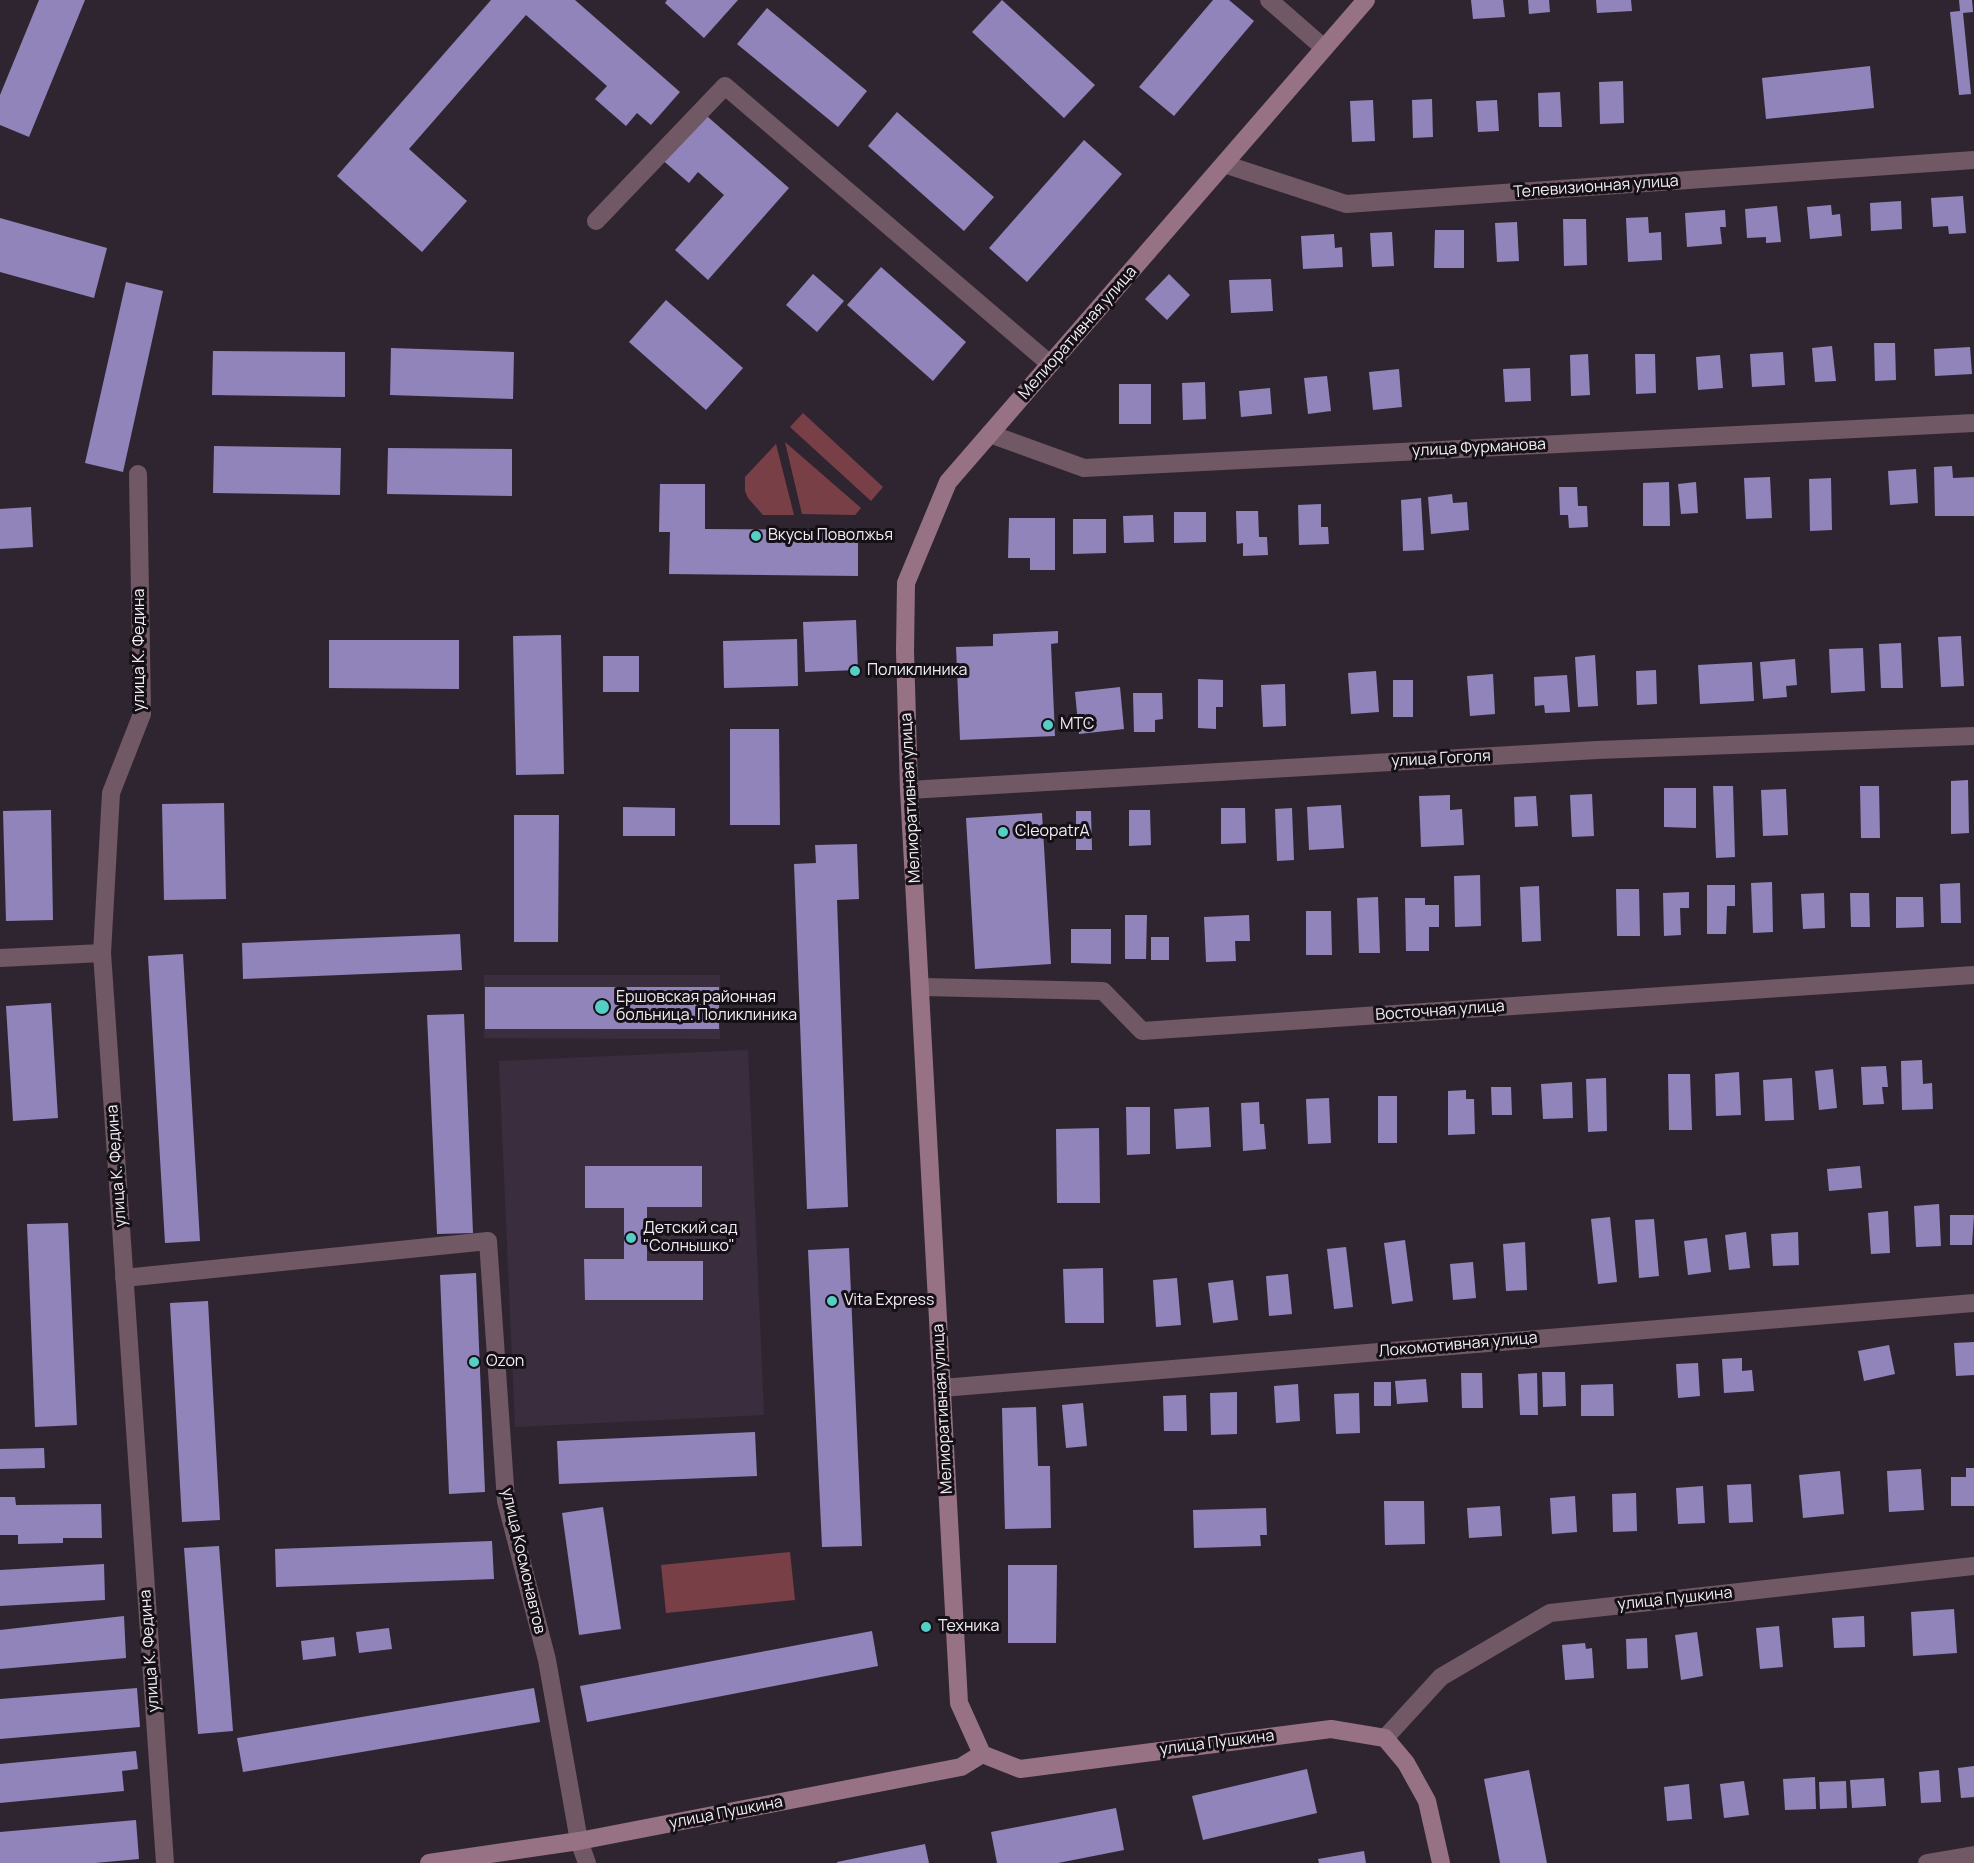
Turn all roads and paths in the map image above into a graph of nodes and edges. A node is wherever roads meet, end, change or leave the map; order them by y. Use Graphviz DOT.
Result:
graph roads {
  1 [pos="1269,0"];
  2 [pos="1366,0"];
  3 [pos="1324,48"];
  4 [pos="1974,160"];
  5 [pos="1224,164"];
  6 [pos="596,221"];
  7 [pos="1050,364"];
  8 [pos="1974,423"];
  9 [pos="990,434"];
  10 [pos="138,474"];
  11 [pos="1974,736"];
  12 [pos="909,790"];
  13 [pos="102,953"];
  14 [pos="0,958"];
  15 [pos="1974,975"];
  16 [pos="922,987"];
  17 [pos="124,1278"];
  18 [pos="1974,1303"];
  19 [pos="942,1388"];
  20 [pos="1974,1566"];
  21 [pos="1385,1738"];
  22 [pos="982,1754"];
  23 [pos="579,1841"];
  24 [pos="1974,1855"];
  25 [pos="165,1863"];
  26 [pos="429,1863"];
  27 [pos="587,1863"];
  28 [pos="1441,1863"];
  29 [pos="1927,1863"];
  1 -- 3 [label="street"];
  2 -- 3 [label="main road, Мелиоративная улица"];
  3 -- 5 [label="main road, Мелиоративная улица"];
  4 -- 5 [label="street, Телевизионная улица"];
  5 -- 7 [label="main road, Мелиоративная улица"];
  6 -- 7 [label="street"];
  7 -- 9 [label="main road, Мелиоративная улица"];
  8 -- 9 [label="street, улица Фурманова"];
  9 -- 12 [label="main road, Мелиоративная улица"];
  10 -- 13 [label="street, улица К. Федина"];
  11 -- 12 [label="street, улица Гоголя"];
  12 -- 16 [label="main road, Мелиоративная улица"];
  13 -- 14 [label="street"];
  13 -- 17 [label="street, улица К. Федина"];
  15 -- 16 [label="street, Восточная улица"];
  16 -- 19 [label="main road, Мелиоративная улица"];
  17 -- 23 [label="street, улица Космонавтов"];
  17 -- 25 [label="street, улица К. Федина"];
  18 -- 19 [label="street, Локомотивная улица"];
  19 -- 22 [label="main road, Мелиоративная улица"];
  20 -- 21 [label="street, улица Пушкина"];
  21 -- 22 [label="main road, улица Пушкина"];
  21 -- 28 [label="main road"];
  22 -- 23 [label="main road, улица Пушкина"];
  23 -- 26 [label="main road, улица Пушкина"];
  23 -- 27 [label="street, улица Космонавтов"];
  24 -- 29 [label="street"];
}
